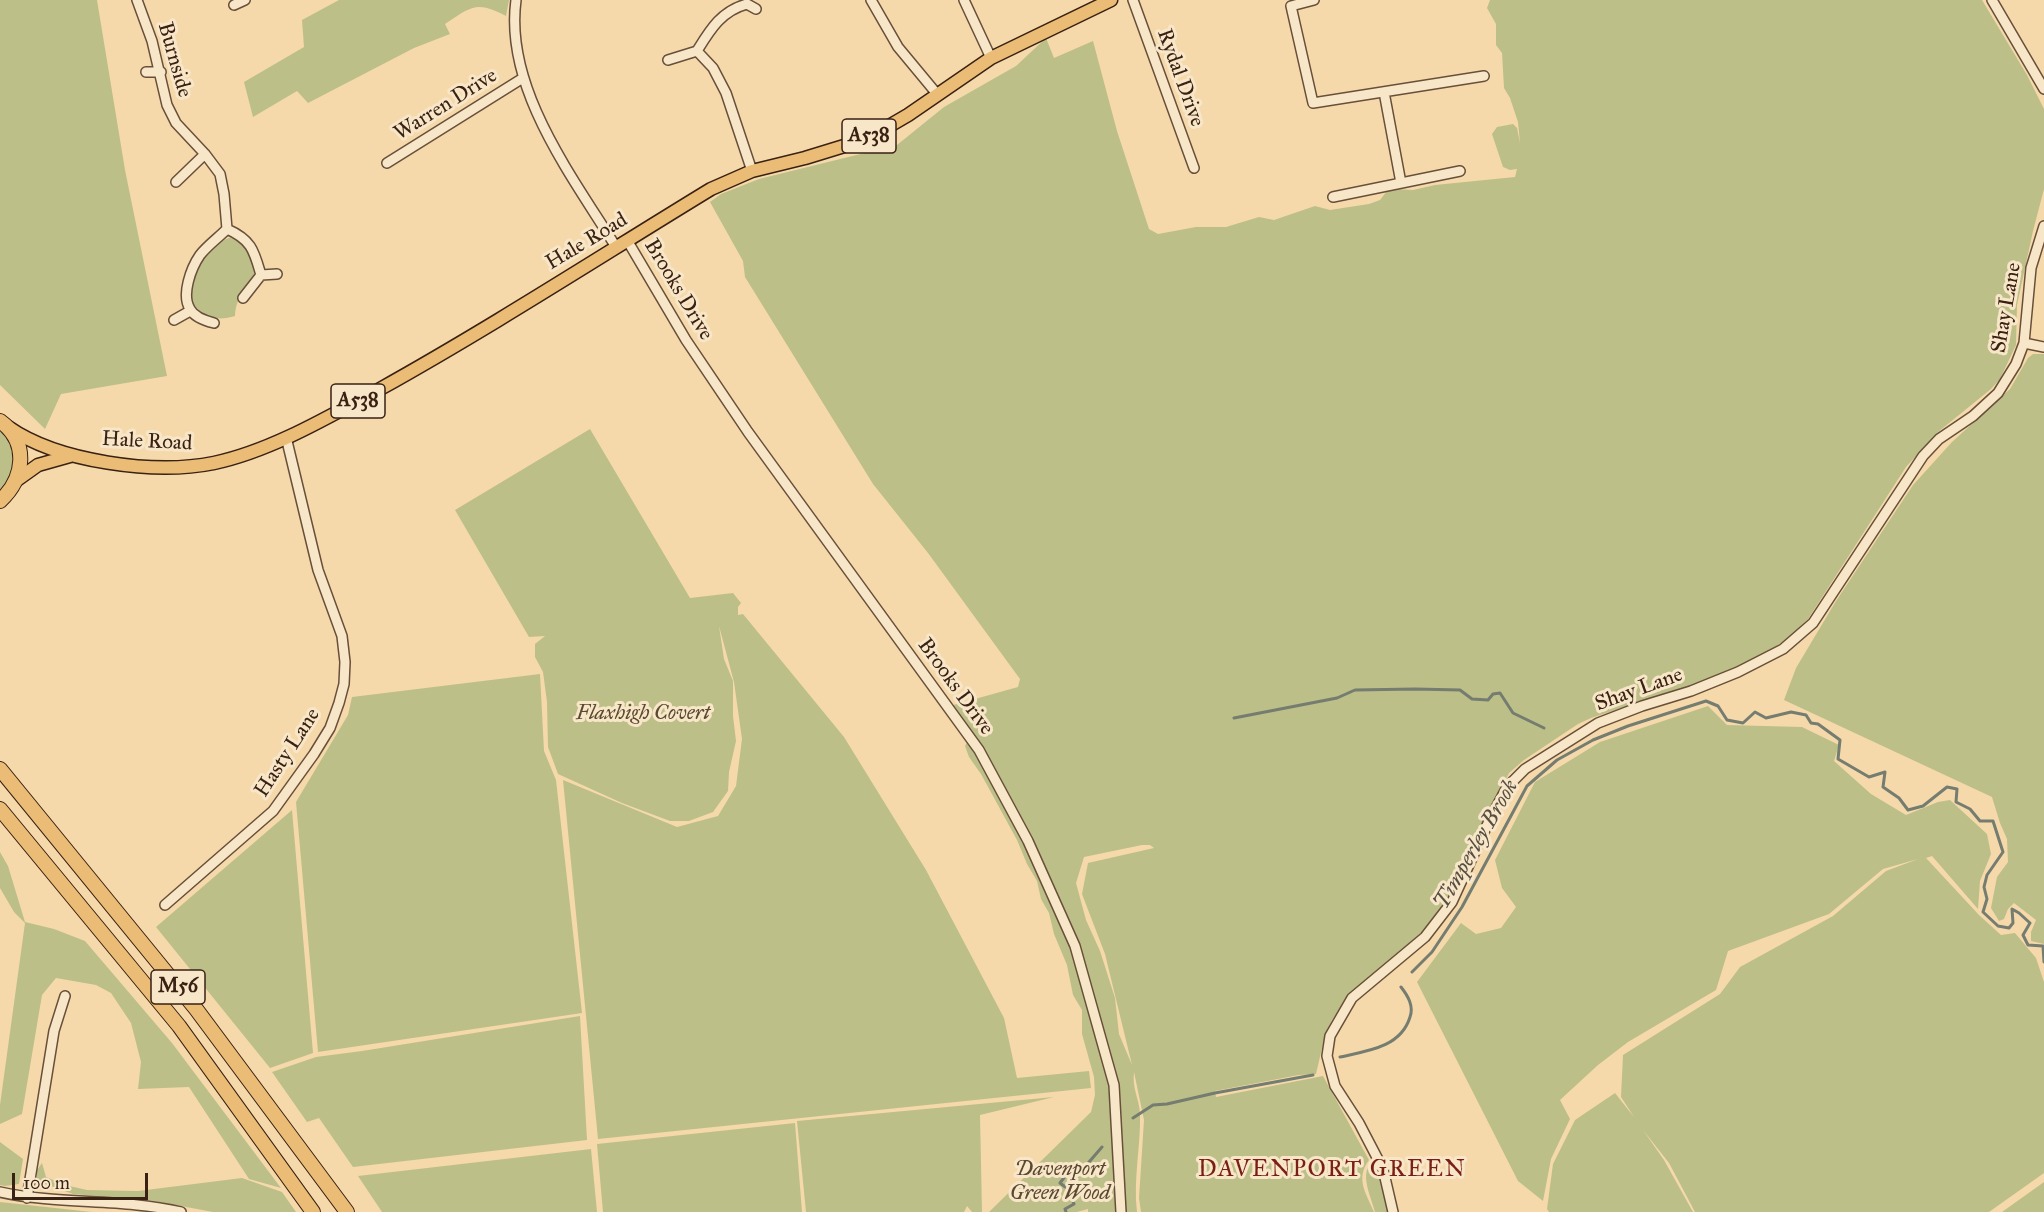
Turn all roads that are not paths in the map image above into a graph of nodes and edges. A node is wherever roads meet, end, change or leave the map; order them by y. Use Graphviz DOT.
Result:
graph roads {
  1 [pos="137,0"];
  2 [pos="516,0"];
  3 [pos="871,0"];
  4 [pos="964,0"];
  5 [pos="1111,0"];
  6 [pos="1133,0"];
  7 [pos="1314,0"];
  8 [pos="1992,0"];
  9 [pos="756,9"];
  10 [pos="697,51"];
  11 [pos="991,58"];
  12 [pos="668,60"];
  13 [pos="146,72"];
  14 [pos="161,72"];
  15 [pos="1484,76"];
  16 [pos="523,78"];
  17 [pos="2044,89"];
  18 [pos="1384,92"];
  19 [pos="937,94"];
  20 [pos="205,154"];
  21 [pos="387,163"];
  22 [pos="1194,168"];
  23 [pos="752,171"];
  24 [pos="1460,171"];
  25 [pos="176,182"];
  26 [pos="1401,183"];
  27 [pos="1333,197"];
  28 [pos="2044,226"];
  29 [pos="227,229"];
  30 [pos="621,244"];
  31 [pos="277,274"];
  32 [pos="261,275"];
  33 [pos="243,298"];
  34 [pos="190,310"];
  35 [pos="174,320"];
  36 [pos="214,323"];
  37 [pos="2024,343"];
  38 [pos="2044,347"];
  39 [pos="4,424"];
  40 [pos="286,437"];
  41 [pos="71,456"];
  42 [pos="17,480"];
  43 [pos="0,501"];
  44 [pos="0,769"];
  45 [pos="0,809"];
  46 [pos="165,905"];
  47 [pos="65,996"];
  48 [pos="0,1192"];
  49 [pos="27,1198"];
  50 [pos="181,1212"];
  51 [pos="313,1212"];
  52 [pos="347,1212"];
  53 [pos="1121,1212"];
  54 [pos="1393,1212"];
  1 -- 14 [label="street, Burnside"];
  2 -- 16 [label="street, Brooks Drive"];
  3 -- 19 [label="street"];
  4 -- 11 [label="street"];
  5 -- 11 [label="main road, Hale Road / A538"];
  6 -- 22 [label="street, Rydal Drive"];
  7 -- 18 [label="street"];
  8 -- 17 [label="street"];
  9 -- 10 [label="street"];
  10 -- 12 [label="street"];
  10 -- 23 [label="street"];
  11 -- 19 [label="main road, Hale Road / A538"];
  13 -- 14 [label="street"];
  14 -- 20 [label="street, Burnside"];
  15 -- 18 [label="street"];
  16 -- 21 [label="street, Warren Drive"];
  16 -- 30 [label="street, Brooks Drive"];
  18 -- 26 [label="street"];
  19 -- 23 [label="main road, Hale Road / A538"];
  20 -- 25 [label="street"];
  20 -- 29 [label="street, Burnside"];
  23 -- 30 [label="main road, Hale Road / A538"];
  24 -- 26 [label="street"];
  26 -- 27 [label="street"];
  28 -- 37 [label="street, Shay Lane"];
  29 -- 32 [label="street"];
  29 -- 34 [label="street"];
  30 -- 40 [label="main road, Hale Road / A538"];
  30 -- 53 [label="street, Brooks Drive"];
  31 -- 32 [label="street"];
  32 -- 33 [label="street"];
  34 -- 35 [label="street"];
  34 -- 36 [label="street"];
  37 -- 38 [label="street"];
  37 -- 54 [label="street, Shay Lane"];
  39 -- 41 [label="main road, Hale Road / A538"];
  39 -- 42 [label="highway, A538"];
  40 -- 41 [label="main road, Hale Road / A538"];
  40 -- 46 [label="street, Hasty Lane"];
  41 -- 42 [label="main road, Hale Road / A538"];
  42 -- 43 [label="highway, A538"];
  44 -- 52 [label="highway, M56"];
  45 -- 51 [label="highway, M56"];
  47 -- 49 [label="street"];
  48 -- 49 [label="street"];
  49 -- 50 [label="street"];
}
